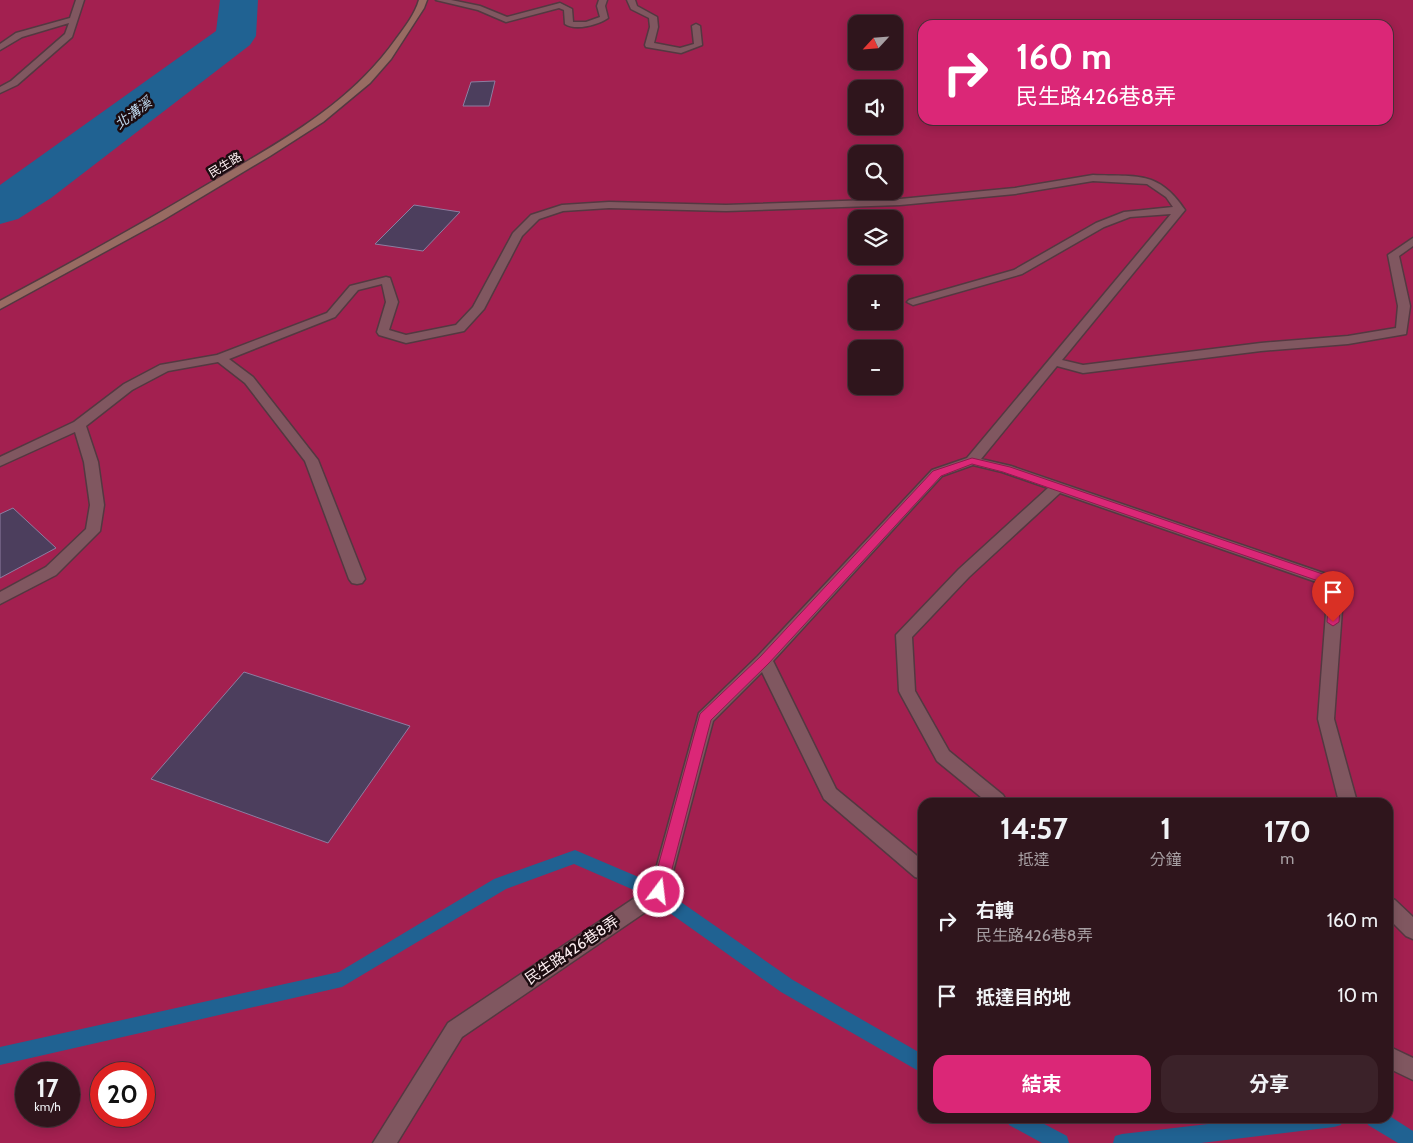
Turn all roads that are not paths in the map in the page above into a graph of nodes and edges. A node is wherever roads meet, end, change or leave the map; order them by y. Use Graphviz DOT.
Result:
graph roads {
  1 [pos="81,0"];
  2 [pos="423,0"];
  3 [pos="440,0"];
  4 [pos="603,0"];
  5 [pos="631,0"];
  6 [pos="75,19"];
  7 [pos="696,26"];
  8 [pos="0,48"];
  9 [pos="0,90"];
  10 [pos="1180,210"];
  11 [pos="1413,241"];
  12 [pos="913,302"];
  13 [pos="0,306"];
  14 [pos="220,358"];
  15 [pos="1054,362"];
  16 [pos="79,424"];
  17 [pos="972,461"];
  18 [pos="0,462"];
  19 [pos="1058,487"];
  20 [pos="357,579"];
  21 [pos="0,599"];
  22 [pos="764,660"];
  23 [pos="995,798"];
  24 [pos="1347,798"];
  25 [pos="918,868"];
  26 [pos="1393,911"];
  27 [pos="1413,930"];
  28 [pos="1393,1059"];
  29 [pos="1413,1069"];
  30 [pos="384,1143"];
  1 -- 6 [label="lane"];
  2 -- 13 [label="street, 民生路"];
  3 -- 4 [label="lane"];
  5 -- 7 [label="lane"];
  6 -- 8 [label="lane"];
  6 -- 9 [label="lane"];
  10 -- 12 [label="lane"];
  10 -- 14 [label="lane"];
  10 -- 15 [label="lane"];
  11 -- 15 [label="lane"];
  14 -- 16 [label="lane"];
  14 -- 20 [label="lane"];
  15 -- 17 [label="lane"];
  16 -- 18 [label="lane"];
  16 -- 21 [label="lane"];
  17 -- 19 [label="lane"];
  17 -- 22 [label="lane, 民生路426巷8弄"];
  19 -- 23 [label="lane"];
  19 -- 24 [label="lane"];
  22 -- 25 [label="lane"];
  22 -- 30 [label="lane, 民生路426巷8弄"];
  26 -- 27 [label="lane"];
  28 -- 29 [label="lane"];
}
